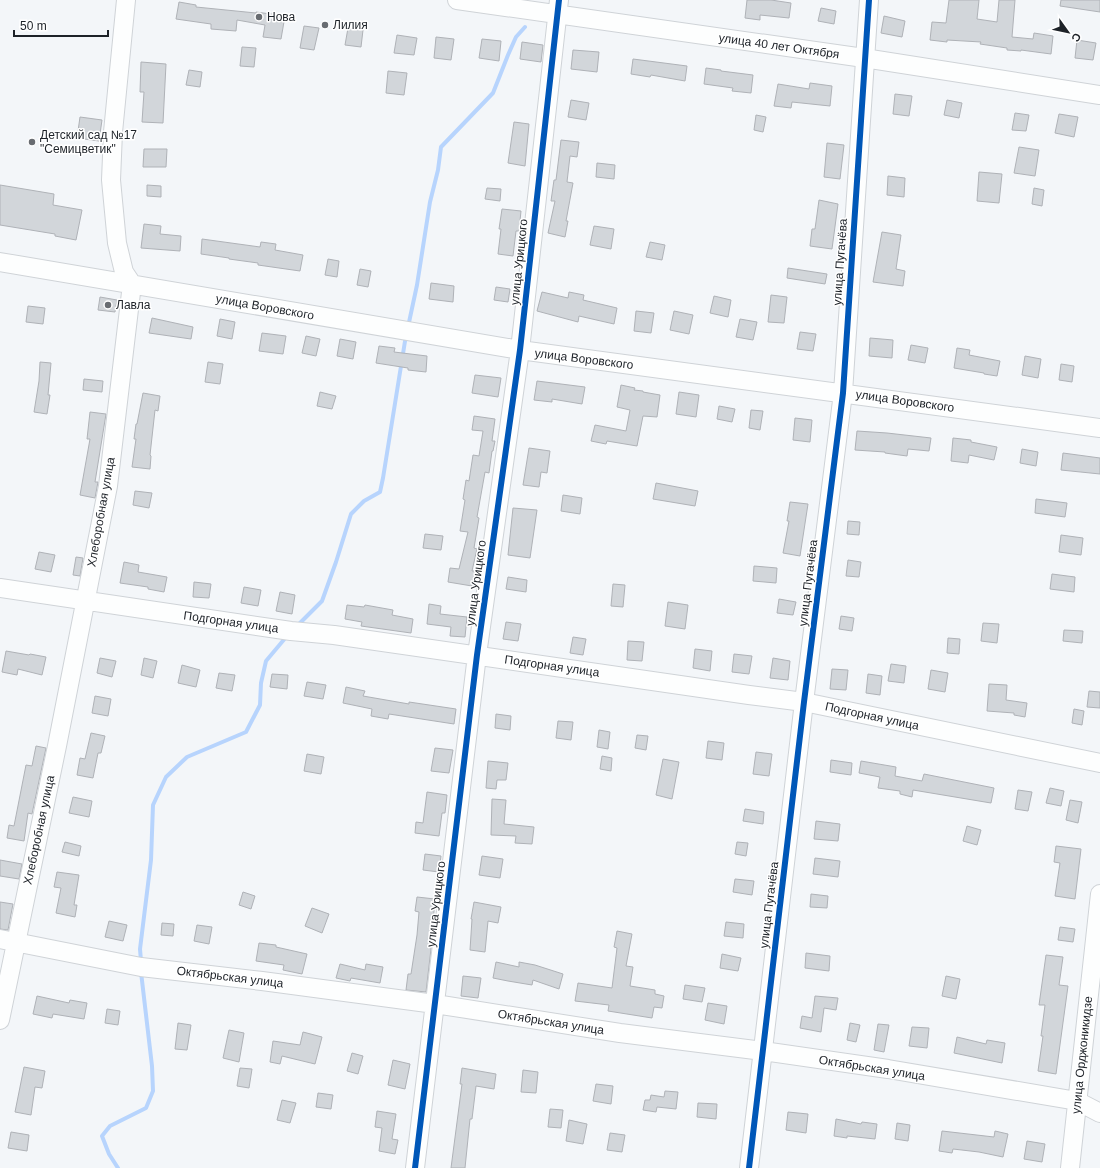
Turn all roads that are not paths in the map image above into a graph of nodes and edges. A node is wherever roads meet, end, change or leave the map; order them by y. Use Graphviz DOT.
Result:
graph roads {
  1 [pos="126,0"];
  2 [pos="457,0"];
  3 [pos="869,0"];
  4 [pos="558,7"];
  5 [pos="864,58"];
  6 [pos="1100,95"];
  7 [pos="0,262"];
  8 [pos="132,284"];
  9 [pos="520,350"];
  10 [pos="843,393"];
  11 [pos="1100,428"];
  12 [pos="0,588"];
  13 [pos="85,601"];
  14 [pos="477,655"];
  15 [pos="804,702"];
  16 [pos="1100,763"];
  17 [pos="1100,894"];
  18 [pos="8,940"];
  19 [pos="436,1004"];
  20 [pos="0,1020"];
  21 [pos="763,1051"];
  22 [pos="1078,1101"];
  23 [pos="1100,1113"];
  24 [pos="415,1168"];
  25 [pos="749,1168"];
  26 [pos="1070,1168"];
  1 -- 8 [label="street"];
  2 -- 4 [label="street, улица 40 лет Октября"];
  3 -- 5 [label="street, улица Пугачёва"];
  4 -- 5 [label="street, улица 40 лет Октября"];
  4 -- 9 [label="street, улица Урицкого"];
  5 -- 6 [label="street, улица 40 лет Октября"];
  5 -- 10 [label="street, улица Пугачёва"];
  7 -- 8 [label="street, улица Воровского"];
  8 -- 9 [label="street, улица Воровского"];
  8 -- 13 [label="street, Хлеборобная улица"];
  9 -- 10 [label="street, улица Воровского"];
  9 -- 14 [label="street, улица Урицкого"];
  10 -- 11 [label="street, улица Воровского"];
  10 -- 15 [label="street, улица Пугачёва"];
  12 -- 13 [label="street, Подгорная улица"];
  13 -- 14 [label="street, Подгорная улица"];
  13 -- 18 [label="street, Хлеборобная улица"];
  14 -- 15 [label="street, Подгорная улица"];
  14 -- 19 [label="street, улица Урицкого"];
  15 -- 16 [label="street, Подгорная улица"];
  15 -- 21 [label="street, улица Пугачёва"];
  17 -- 22 [label="street, улица Орджоникидзе"];
  18 -- 19 [label="street, Октябрьская улица"];
  18 -- 20 [label="street, Хлеборобная улица"];
  19 -- 21 [label="street, Октябрьская улица"];
  19 -- 24 [label="street, улица Урицкого"];
  21 -- 22 [label="street, Октябрьская улица"];
  21 -- 25 [label="street, улица Пугачёва"];
  22 -- 23 [label="street, Октябрьская улица"];
  22 -- 26 [label="street, улица Орджоникидзе"];
}
